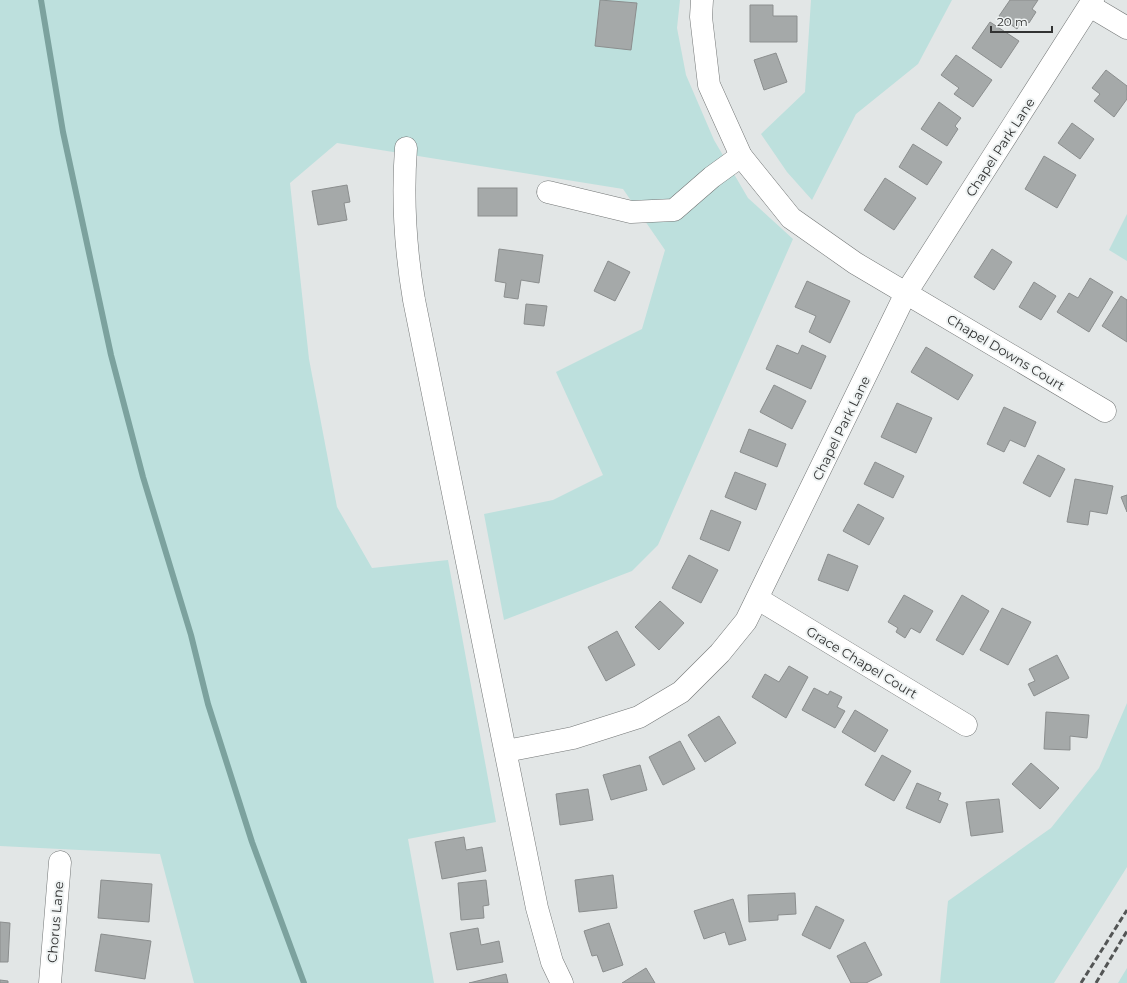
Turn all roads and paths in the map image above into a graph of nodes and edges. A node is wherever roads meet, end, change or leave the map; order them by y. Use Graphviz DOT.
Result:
graph roads {
  1 [pos="702,0"];
  2 [pos="1092,3"];
  3 [pos="1127,28"];
  4 [pos="406,148"];
  5 [pos="741,156"];
  6 [pos="548,192"];
  7 [pos="906,293"];
  8 [pos="1105,411"];
  9 [pos="758,598"];
  10 [pos="966,725"];
  11 [pos="506,751"];
  12 [pos="60,862"];
  13 [pos="50,983"];
  14 [pos="562,983"];
  1 -- 5 [label="street, Chapel Downs Court"];
  2 -- 3 [label="street"];
  2 -- 7 [label="street, Chapel Park Lane"];
  4 -- 11 [label="street"];
  5 -- 6 [label="street"];
  5 -- 7 [label="street, Chapel Downs Court"];
  7 -- 8 [label="street, Chapel Downs Court"];
  7 -- 9 [label="street, Chapel Park Lane"];
  9 -- 10 [label="street, Grace Chapel Court"];
  9 -- 11 [label="street, Chapel Park Lane"];
  11 -- 14 [label="street"];
  12 -- 13 [label="street, Chorus Lane"];
}
